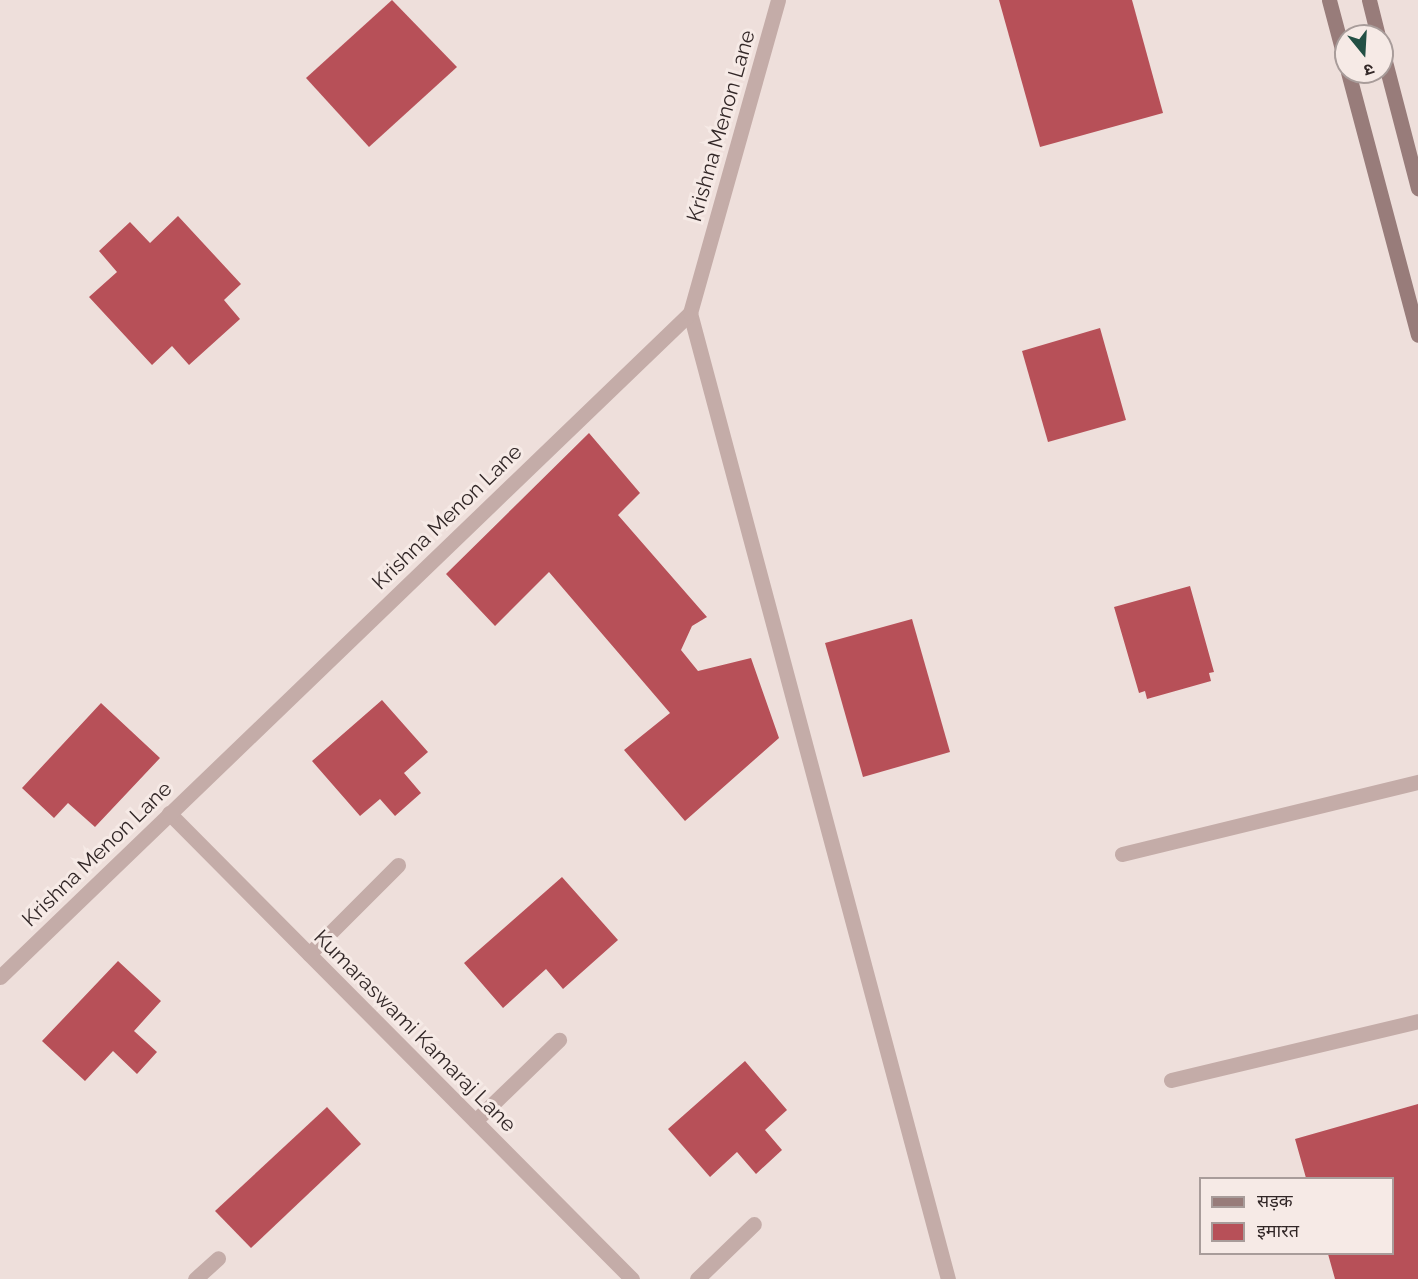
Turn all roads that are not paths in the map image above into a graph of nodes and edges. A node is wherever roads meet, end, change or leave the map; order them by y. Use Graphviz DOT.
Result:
graph roads {
  1 [pos="778,0"];
  2 [pos="1329,0"];
  3 [pos="1369,0"];
  4 [pos="1335,24"];
  5 [pos="1375,24"];
  6 [pos="1351,84"];
  7 [pos="1391,84"];
  8 [pos="1418,188"];
  9 [pos="690,313"];
  10 [pos="1418,335"];
  11 [pos="1418,782"];
  12 [pos="170,813"];
  13 [pos="1122,854"];
  14 [pos="398,865"];
  15 [pos="309,954"];
  16 [pos="0,976"];
  17 [pos="1418,1021"];
  18 [pos="559,1040"];
  19 [pos="1172,1080"];
  20 [pos="475,1121"];
  21 [pos="754,1224"];
  22 [pos="218,1258"];
  23 [pos="195,1279"];
  24 [pos="632,1279"];
  25 [pos="698,1279"];
  26 [pos="948,1279"];
  1 -- 9 [label="street, Krishna Menon Lane"];
  2 -- 4 [label="main road"];
  3 -- 5 [label="main road"];
  6 -- 10 [label="main road"];
  7 -- 8 [label="main road"];
  9 -- 12 [label="street, Krishna Menon Lane"];
  9 -- 26 [label="street"];
  11 -- 13 [label="street"];
  12 -- 15 [label="street, Kumaraswami Kamaraj Lane"];
  12 -- 16 [label="street, Krishna Menon Lane"];
  14 -- 15 [label="street"];
  15 -- 20 [label="street, Kumaraswami Kamaraj Lane"];
  17 -- 19 [label="street"];
  18 -- 20 [label="street"];
  20 -- 24 [label="street, Kumaraswami Kamaraj Lane"];
  21 -- 25 [label="street"];
  22 -- 23 [label="street"];
}
